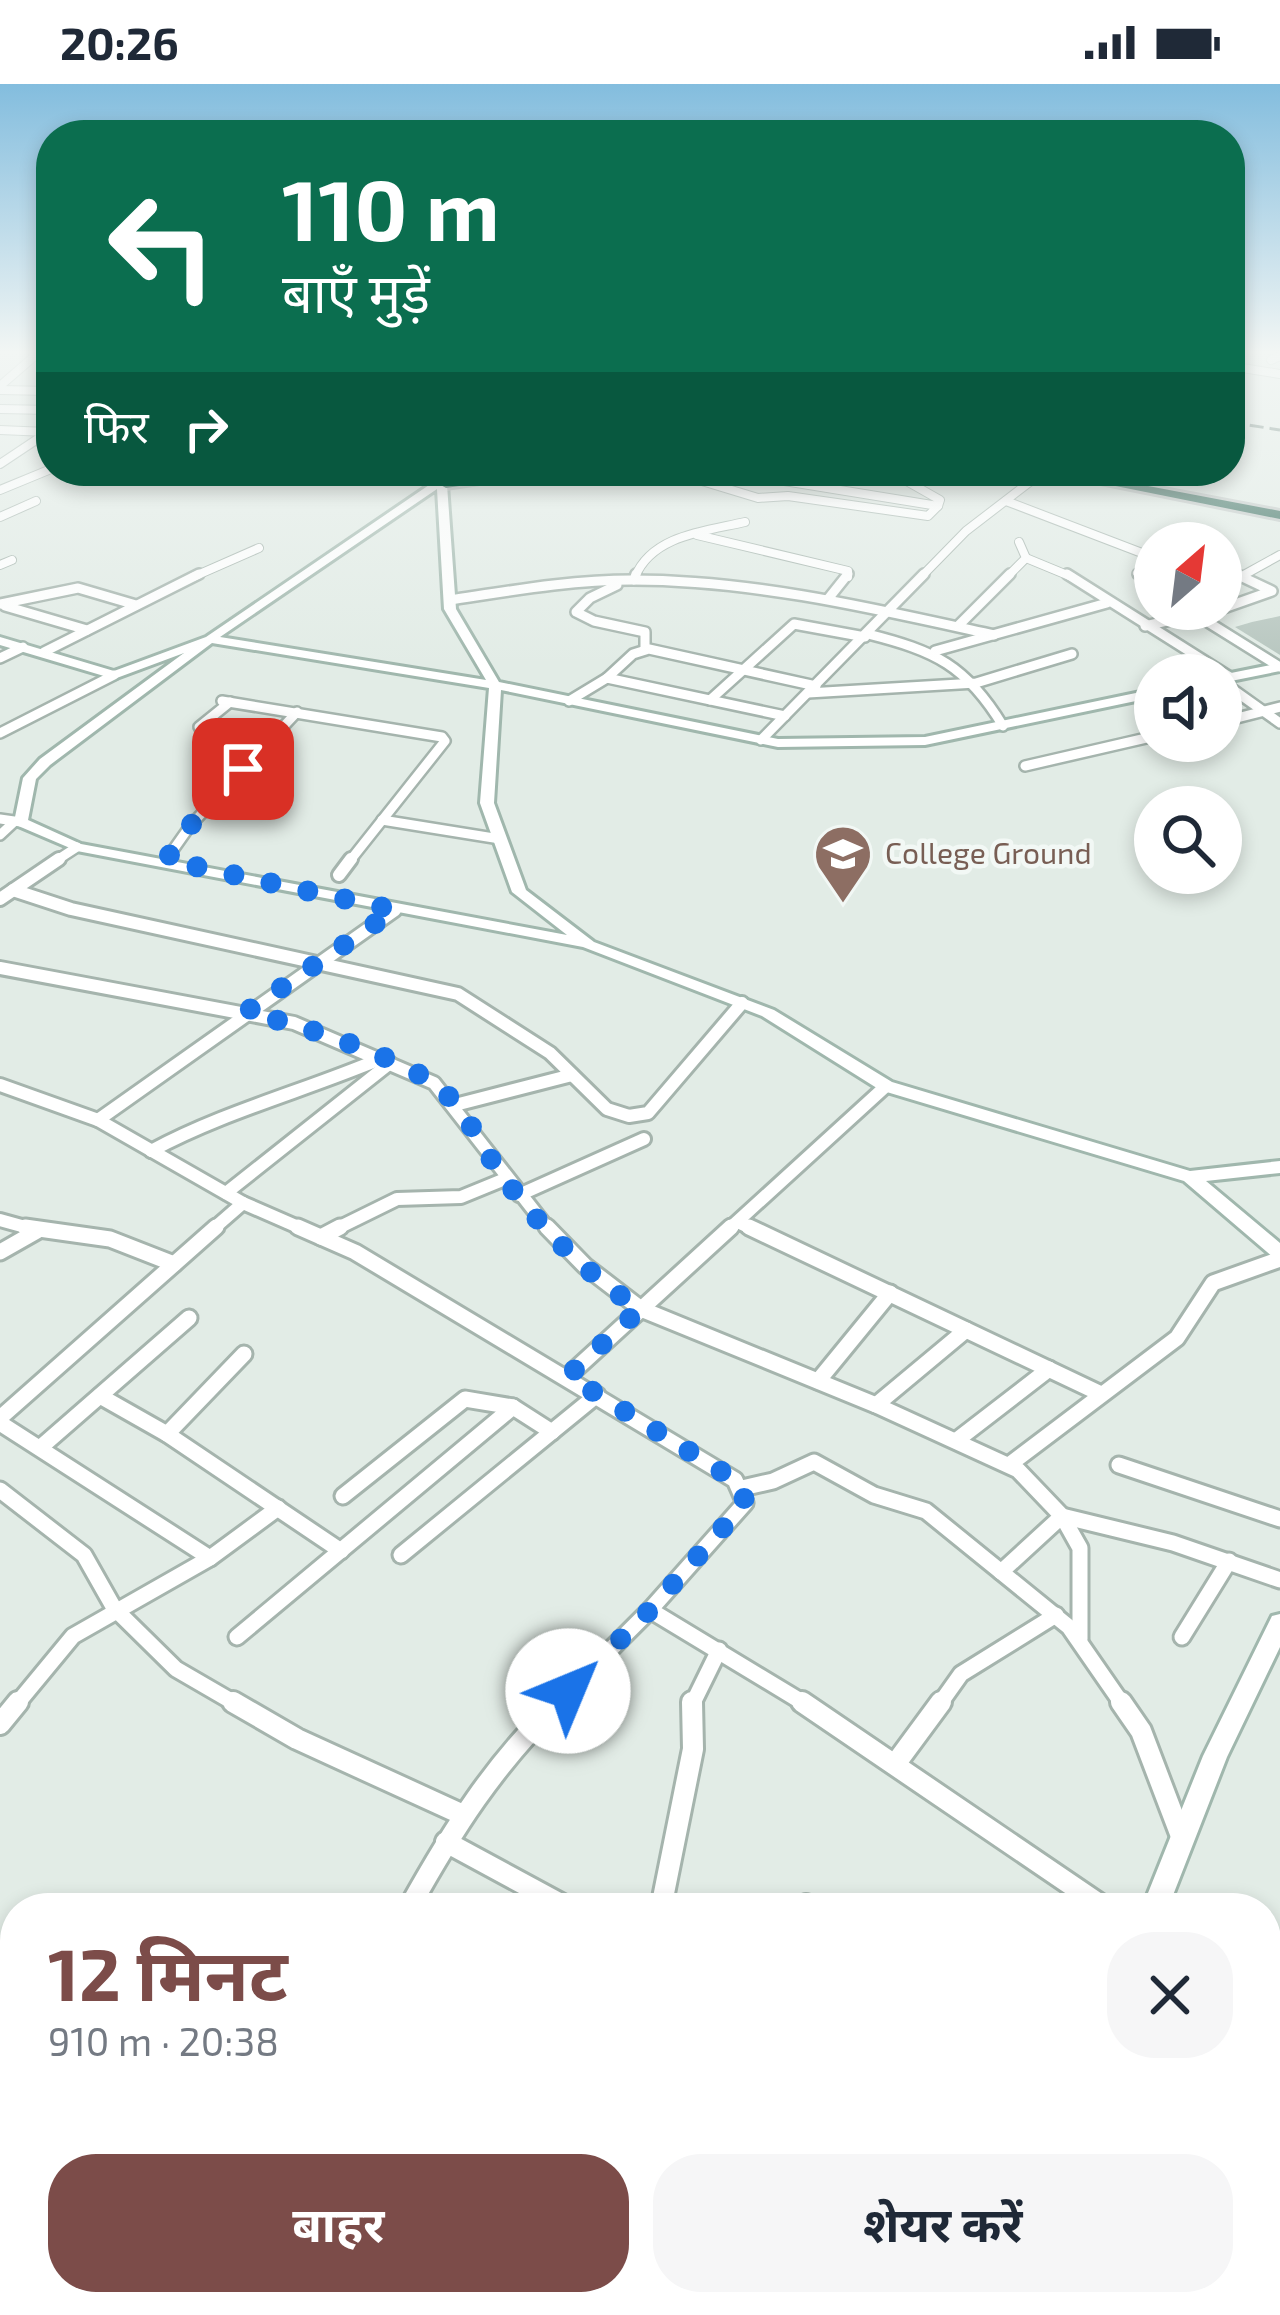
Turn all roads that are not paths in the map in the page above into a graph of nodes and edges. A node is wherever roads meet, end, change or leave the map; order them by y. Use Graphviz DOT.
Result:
graph roads {
  1 [pos="12,459"];
  2 [pos="0,464"];
  3 [pos="36,465"];
  4 [pos="36,475"];
  5 [pos="434,486"];
  6 [pos="443,486"];
  7 [pos="712,486"];
  8 [pos="824,486"];
  9 [pos="923,486"];
  10 [pos="1026,486"];
  11 [pos="1128,486"];
  12 [pos="1139,486"];
  13 [pos="0,491"];
  14 [pos="864,494"];
  15 [pos="788,496"];
  16 [pos="1006,501"];
  17 [pos="854,506"];
  18 [pos="938,506"];
  19 [pos="1280,514"];
  20 [pos="0,518"];
  21 [pos="745,522"];
  22 [pos="697,535"];
  23 [pos="1018,542"];
  24 [pos="259,548"];
  25 [pos="1134,552"];
  26 [pos="1280,555"];
  27 [pos="1026,558"];
  28 [pos="12,560"];
  29 [pos="0,565"];
  30 [pos="1242,576"];
  31 [pos="630,580"];
  32 [pos="828,599"];
  33 [pos="450,600"];
  34 [pos="1107,603"];
  35 [pos="1242,603"];
  36 [pos="0,604"];
  37 [pos="136,605"];
  38 [pos="890,611"];
  39 [pos="1134,619"];
  40 [pos="958,626"];
  41 [pos="87,630"];
  42 [pos="1151,630"];
  43 [pos="1220,630"];
  44 [pos="994,635"];
  45 [pos="866,636"];
  46 [pos="210,639"];
  47 [pos="0,641"];
  48 [pos="22,647"];
  49 [pos="645,649"];
  50 [pos="935,651"];
  51 [pos="44,652"];
  52 [pos="1072,654"];
  53 [pos="1187,654"];
  54 [pos="0,658"];
  55 [pos="1280,667"];
  56 [pos="742,670"];
  57 [pos="114,675"];
  58 [pos="1242,675"];
  59 [pos="607,678"];
  60 [pos="976,683"];
  61 [pos="495,686"];
  62 [pos="812,690"];
  63 [pos="1242,694"];
  64 [pos="1134,698"];
  65 [pos="710,700"];
  66 [pos="569,701"];
  67 [pos="1280,707"];
  68 [pos="1263,711"];
  69 [pos="297,712"];
  70 [pos="785,716"];
  71 [pos="1242,716"];
  72 [pos="1280,723"];
  73 [pos="1003,726"];
  74 [pos="199,728"];
  75 [pos="0,733"];
  76 [pos="761,740"];
  77 [pos="1134,741"];
  78 [pos="1025,766"];
  79 [pos="0,819"];
  80 [pos="382,820"];
  81 [pos="18,822"];
  82 [pos="0,835"];
  83 [pos="500,839"];
  84 [pos="77,847"];
  85 [pos="166,860"];
  86 [pos="339,874"];
  87 [pos="14,890"];
  88 [pos="0,899"];
  89 [pos="395,910"];
  90 [pos="589,944"];
  91 [pos="316,963"];
  92 [pos="0,968"];
  93 [pos="742,1003"];
  94 [pos="246,1012"];
  95 [pos="385,1061"];
  96 [pos="572,1075"];
  97 [pos="0,1085"];
  98 [pos="886,1085"];
  99 [pos="454,1105"];
  100 [pos="98,1120"];
  101 [pos="644,1139"];
  102 [pos="151,1151"];
  103 [pos="1280,1167"];
  104 [pos="1190,1177"];
  105 [pos="505,1179"];
  106 [pos="226,1193"];
  107 [pos="520,1195"];
  108 [pos="243,1203"];
  109 [pos="0,1220"];
  110 [pos="740,1223"];
  111 [pos="37,1231"];
  112 [pos="322,1237"];
  113 [pos="0,1252"];
  114 [pos="1279,1252"];
  115 [pos="174,1264"];
  116 [pos="890,1293"];
  117 [pos="640,1309"];
  118 [pos="189,1318"];
  119 [pos="966,1330"];
  120 [pos="244,1354"];
  121 [pos="1049,1369"];
  122 [pos="568,1376"];
  123 [pos="818,1381"];
  124 [pos="1099,1393"];
  125 [pos="597,1395"];
  126 [pos="100,1396"];
  127 [pos="876,1405"];
  128 [pos="512,1407"];
  129 [pos="0,1420"];
  130 [pos="552,1432"];
  131 [pos="167,1434"];
  132 [pos="957,1440"];
  133 [pos="41,1447"];
  134 [pos="1009,1465"];
  135 [pos="1119,1465"];
  136 [pos="742,1488"];
  137 [pos="0,1490"];
  138 [pos="343,1496"];
  139 [pos="278,1508"];
  140 [pos="1062,1516"];
  141 [pos="1280,1519"];
  142 [pos="341,1551"];
  143 [pos="401,1555"];
  144 [pos="210,1558"];
  145 [pos="1229,1562"];
  146 [pos="1001,1572"];
  147 [pos="1280,1580"];
  148 [pos="114,1608"];
  149 [pos="650,1610"];
  150 [pos="1056,1616"];
  151 [pos="1280,1623"];
  152 [pos="1181,1636"];
  153 [pos="237,1637"];
  154 [pos="1080,1639"];
  155 [pos="719,1650"];
  156 [pos="0,1724"];
  157 [pos="896,1762"];
  158 [pos="461,1814"];
  159 [pos="1182,1840"];
  160 [pos="446,1842"];
  161 [pos="417,1893"];
  162 [pos="540,1893"];
  163 [pos="664,1893"];
  164 [pos="1085,1893"];
  165 [pos="1161,1893"];
  1 -- 2 [label="street"];
  1 -- 3 [label="street"];
  4 -- 13 [label="street"];
  5 -- 46 [label="main road"];
  6 -- 33 [label="main road"];
  7 -- 15 [label="street"];
  8 -- 14 [label="street"];
  8 -- 15 [label="street"];
  9 -- 18 [label="street"];
  10 -- 16 [label="street"];
  11 -- 19 [label="highway"];
  12 -- 19 [label="highway"];
  13 -- 20 [label="street"];
  14 -- 17 [label="street"];
  14 -- 18 [label="street"];
  15 -- 17 [label="street"];
  16 -- 25 [label="street"];
  16 -- 38 [label="street"];
  17 -- 18 [label="street"];
  21 -- 22 [label="street"];
  22 -- 31 [label="street"];
  22 -- 32 [label="street"];
  23 -- 27 [label="street"];
  24 -- 37 [label="street"];
  26 -- 30 [label="street"];
  27 -- 34 [label="street"];
  27 -- 40 [label="street"];
  28 -- 29 [label="street"];
  30 -- 35 [label="street"];
  31 -- 32 [label="street"];
  31 -- 33 [label="street"];
  31 -- 49 [label="street"];
  32 -- 38 [label="street"];
  33 -- 61 [label="main road"];
  34 -- 39 [label="street"];
  34 -- 44 [label="street"];
  36 -- 37 [label="street"];
  36 -- 41 [label="street"];
  37 -- 41 [label="street"];
  38 -- 40 [label="street"];
  38 -- 45 [label="street"];
  40 -- 44 [label="street"];
  41 -- 51 [label="street"];
  42 -- 53 [label="street"];
  43 -- 55 [label="street"];
  44 -- 50 [label="street"];
  45 -- 50 [label="street"];
  45 -- 56 [label="street"];
  45 -- 62 [label="street"];
  46 -- 57 [label="main road"];
  46 -- 61 [label="main road"];
  46 -- 81 [label="main road"];
  47 -- 48 [label="main road"];
  48 -- 51 [label="main road"];
  48 -- 54 [label="street"];
  49 -- 56 [label="street"];
  49 -- 59 [label="street"];
  50 -- 60 [label="street"];
  51 -- 57 [label="main road"];
  52 -- 60 [label="street"];
  55 -- 58 [label="main road"];
  56 -- 62 [label="street"];
  56 -- 65 [label="street"];
  57 -- 75 [label="street"];
  59 -- 65 [label="street"];
  59 -- 66 [label="street"];
  60 -- 62 [label="street"];
  60 -- 73 [label="street"];
  61 -- 66 [label="main road"];
  61 -- 83 [label="main road"];
  62 -- 70 [label="street"];
  63 -- 68 [label="street"];
  64 -- 73 [label="main road"];
  65 -- 70 [label="street"];
  66 -- 76 [label="main road"];
  67 -- 68 [label="street"];
  68 -- 71 [label="street"];
  68 -- 72 [label="street"];
  69 -- 74 [label="street"];
  69 -- 80 [label="street"];
  69 -- 85 [label="street"];
  70 -- 76 [label="street"];
  73 -- 76 [label="main road"];
  77 -- 78 [label="street"];
  79 -- 81 [label="street"];
  80 -- 83 [label="street"];
  80 -- 86 [label="street"];
  81 -- 82 [label="street"];
  81 -- 84 [label="main road"];
  83 -- 90 [label="main road"];
  84 -- 85 [label="main road"];
  84 -- 87 [label="street"];
  85 -- 89 [label="main road"];
  87 -- 88 [label="street"];
  87 -- 91 [label="street"];
  89 -- 90 [label="main road"];
  89 -- 91 [label="street"];
  90 -- 93 [label="main road"];
  91 -- 94 [label="street"];
  91 -- 96 [label="street"];
  92 -- 94 [label="street"];
  93 -- 96 [label="street"];
  93 -- 98 [label="main road"];
  94 -- 95 [label="street"];
  94 -- 100 [label="street"];
  95 -- 99 [label="street"];
  95 -- 102 [label="street"];
  95 -- 106 [label="street"];
  96 -- 99 [label="street"];
  97 -- 100 [label="street"];
  98 -- 104 [label="main road"];
  98 -- 110 [label="street"];
  99 -- 105 [label="street"];
  100 -- 102 [label="street"];
  101 -- 107 [label="street"];
  102 -- 106 [label="street"];
  103 -- 104 [label="main road"];
  104 -- 114 [label="main road"];
  105 -- 107 [label="street"];
  105 -- 112 [label="street"];
  106 -- 108 [label="street"];
  107 -- 117 [label="street"];
  108 -- 112 [label="street"];
  108 -- 115 [label="street"];
  109 -- 111 [label="street"];
  110 -- 116 [label="street"];
  110 -- 117 [label="street"];
  111 -- 113 [label="street"];
  111 -- 115 [label="street"];
  112 -- 122 [label="street"];
  114 -- 124 [label="street"];
  115 -- 129 [label="street"];
  116 -- 119 [label="street"];
  116 -- 123 [label="street"];
  117 -- 122 [label="street"];
  117 -- 123 [label="street"];
  118 -- 126 [label="street"];
  119 -- 121 [label="street"];
  119 -- 127 [label="street"];
  120 -- 131 [label="street"];
  121 -- 124 [label="street"];
  121 -- 132 [label="street"];
  122 -- 125 [label="street"];
  123 -- 127 [label="street"];
  124 -- 134 [label="street"];
  125 -- 130 [label="street"];
  125 -- 136 [label="street"];
  126 -- 131 [label="street"];
  126 -- 133 [label="street"];
  127 -- 132 [label="street"];
  128 -- 130 [label="street"];
  128 -- 138 [label="street"];
  128 -- 142 [label="street"];
  129 -- 133 [label="street"];
  130 -- 143 [label="street"];
  131 -- 139 [label="street"];
  132 -- 134 [label="street"];
  133 -- 144 [label="street"];
  134 -- 140 [label="street"];
  135 -- 141 [label="street"];
  136 -- 146 [label="street"];
  136 -- 149 [label="street"];
  137 -- 148 [label="street"];
  139 -- 142 [label="street"];
  139 -- 144 [label="street"];
  140 -- 145 [label="street"];
  140 -- 146 [label="street"];
  140 -- 154 [label="street"];
  142 -- 153 [label="street"];
  144 -- 148 [label="street"];
  145 -- 147 [label="street"];
  145 -- 152 [label="street"];
  146 -- 150 [label="street"];
  148 -- 156 [label="street"];
  148 -- 158 [label="street"];
  149 -- 155 [label="street"];
  149 -- 158 [label="street"];
  150 -- 154 [label="street"];
  150 -- 157 [label="street"];
  151 -- 159 [label="main road"];
  154 -- 159 [label="street"];
  155 -- 157 [label="street"];
  155 -- 163 [label="street"];
  157 -- 164 [label="street"];
  158 -- 160 [label="street"];
  159 -- 165 [label="main road"];
  160 -- 161 [label="street"];
  160 -- 162 [label="street"];
}
